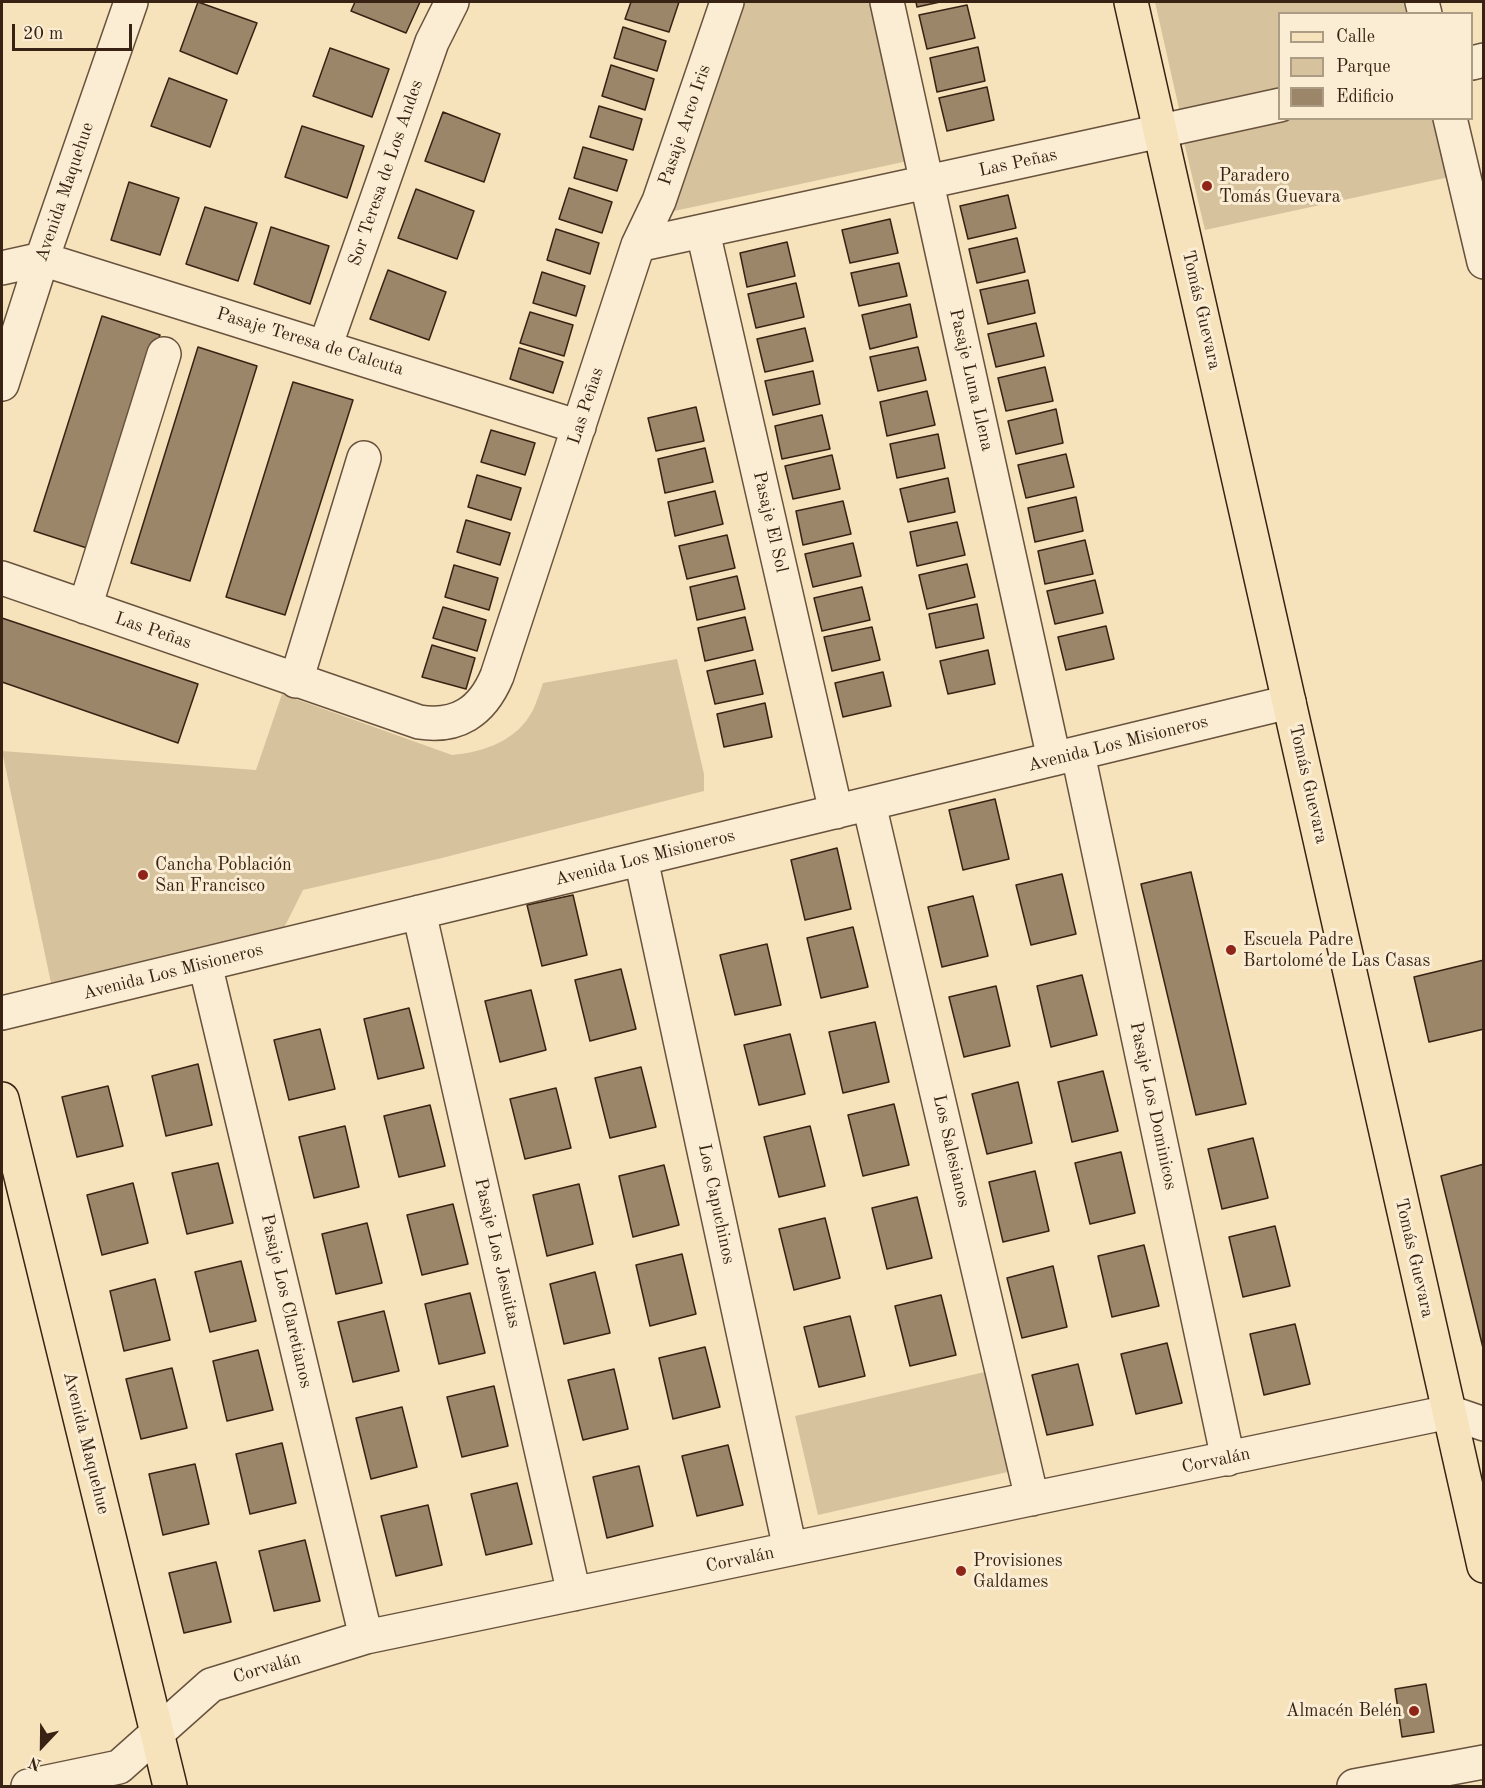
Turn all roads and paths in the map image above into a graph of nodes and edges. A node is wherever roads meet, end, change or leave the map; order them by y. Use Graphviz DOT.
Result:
graph roads {
  1 [pos="131,2"];
  2 [pos="452,2"];
  3 [pos="727,2"];
  4 [pos="887,2"];
  5 [pos="1131,2"];
  6 [pos="1278,105"];
  7 [pos="1450,120"];
  8 [pos="1161,131"];
  9 [pos="927,183"];
  10 [pos="703,232"];
  11 [pos="638,245"];
  12 [pos="42,259"];
  13 [pos="1484,262"];
  14 [pos="2,268"];
  15 [pos="325,347"];
  16 [pos="164,354"];
  17 [pos="2,384"];
  18 [pos="579,427"];
  19 [pos="364,458"];
  20 [pos="2,578"];
  21 [pos="85,607"];
  22 [pos="296,681"];
  23 [pos="1289,702"];
  24 [pos="1066,757"];
  25 [pos="869,804"];
  26 [pos="836,812"];
  27 [pos="641,859"];
  28 [pos="419,912"];
  29 [pos="205,964"];
  30 [pos="2,1013"];
  31 [pos="2,1099"];
  32 [pos="1449,1412"];
  33 [pos="1484,1424"];
  34 [pos="1228,1459"];
  35 [pos="1032,1499"];
  36 [pos="1478,1518"];
  37 [pos="790,1549"];
  38 [pos="1484,1566"];
  39 [pos="574,1594"];
  40 [pos="366,1637"];
  41 [pos="157,1733"];
  42 [pos="1484,1762"];
  43 [pos="28,1786"];
  44 [pos="170,1786"];
  45 [pos="1354,1786"];
  1 -- 12 [label="street, Avenida Maquehue"];
  2 -- 15 [label="street, Sor Teresa de Los Andes"];
  3 -- 11 [label="street, Pasaje Arco Iris"];
  4 -- 9 [label="street, Pasaje Luna Llena"];
  5 -- 8 [label="main road, Tomás Guevara"];
  6 -- 8 [label="street, Las Peñas"];
  7 -- 13 [label="street"];
  8 -- 9 [label="street, Las Peñas"];
  8 -- 23 [label="main road, Tomás Guevara"];
  9 -- 10 [label="street, Las Peñas"];
  9 -- 24 [label="street, Pasaje Luna Llena"];
  10 -- 11 [label="street, Las Peñas"];
  10 -- 26 [label="street, Pasaje El Sol"];
  11 -- 18 [label="street, Las Peñas"];
  12 -- 14 [label="street"];
  12 -- 15 [label="street, Pasaje Teresa de Calcuta"];
  12 -- 17 [label="street, Avenida Maquehue"];
  15 -- 18 [label="street, Pasaje Teresa de Calcuta"];
  16 -- 21 [label="street"];
  18 -- 22 [label="street, Las Peñas"];
  19 -- 22 [label="street"];
  20 -- 21 [label="street, Las Peñas"];
  21 -- 22 [label="street, Las Peñas"];
  23 -- 24 [label="street, Avenida Los Misioneros"];
  23 -- 32 [label="main road, Tomás Guevara"];
  24 -- 25 [label="street, Avenida Los Misioneros"];
  24 -- 34 [label="street, Pasaje Los Dominicos"];
  25 -- 26 [label="street, Avenida Los Misioneros"];
  25 -- 35 [label="street, Los Salesianos"];
  26 -- 27 [label="street, Avenida Los Misioneros"];
  27 -- 28 [label="street, Avenida Los Misioneros"];
  27 -- 37 [label="street, Los Capuchinos"];
  28 -- 29 [label="street, Avenida Los Misioneros"];
  28 -- 39 [label="street, Pasaje Los Jesuitas"];
  29 -- 30 [label="street, Avenida Los Misioneros"];
  29 -- 40 [label="street, Pasaje Los Claretianos"];
  31 -- 41 [label="main road, Avenida Maquehue"];
  32 -- 33 [label="street"];
  32 -- 34 [label="street, Corvalán"];
  32 -- 36 [label="main road, Tomás Guevara"];
  34 -- 35 [label="street, Corvalán"];
  35 -- 37 [label="street, Corvalán"];
  36 -- 38 [label="main road, Tomás Guevara"];
  37 -- 39 [label="street, Corvalán"];
  39 -- 40 [label="street, Corvalán"];
  40 -- 41 [label="street, Corvalán"];
  41 -- 43 [label="street, Corvalán"];
  41 -- 44 [label="main road, Avenida Maquehue"];
  42 -- 45 [label="street"];
}
